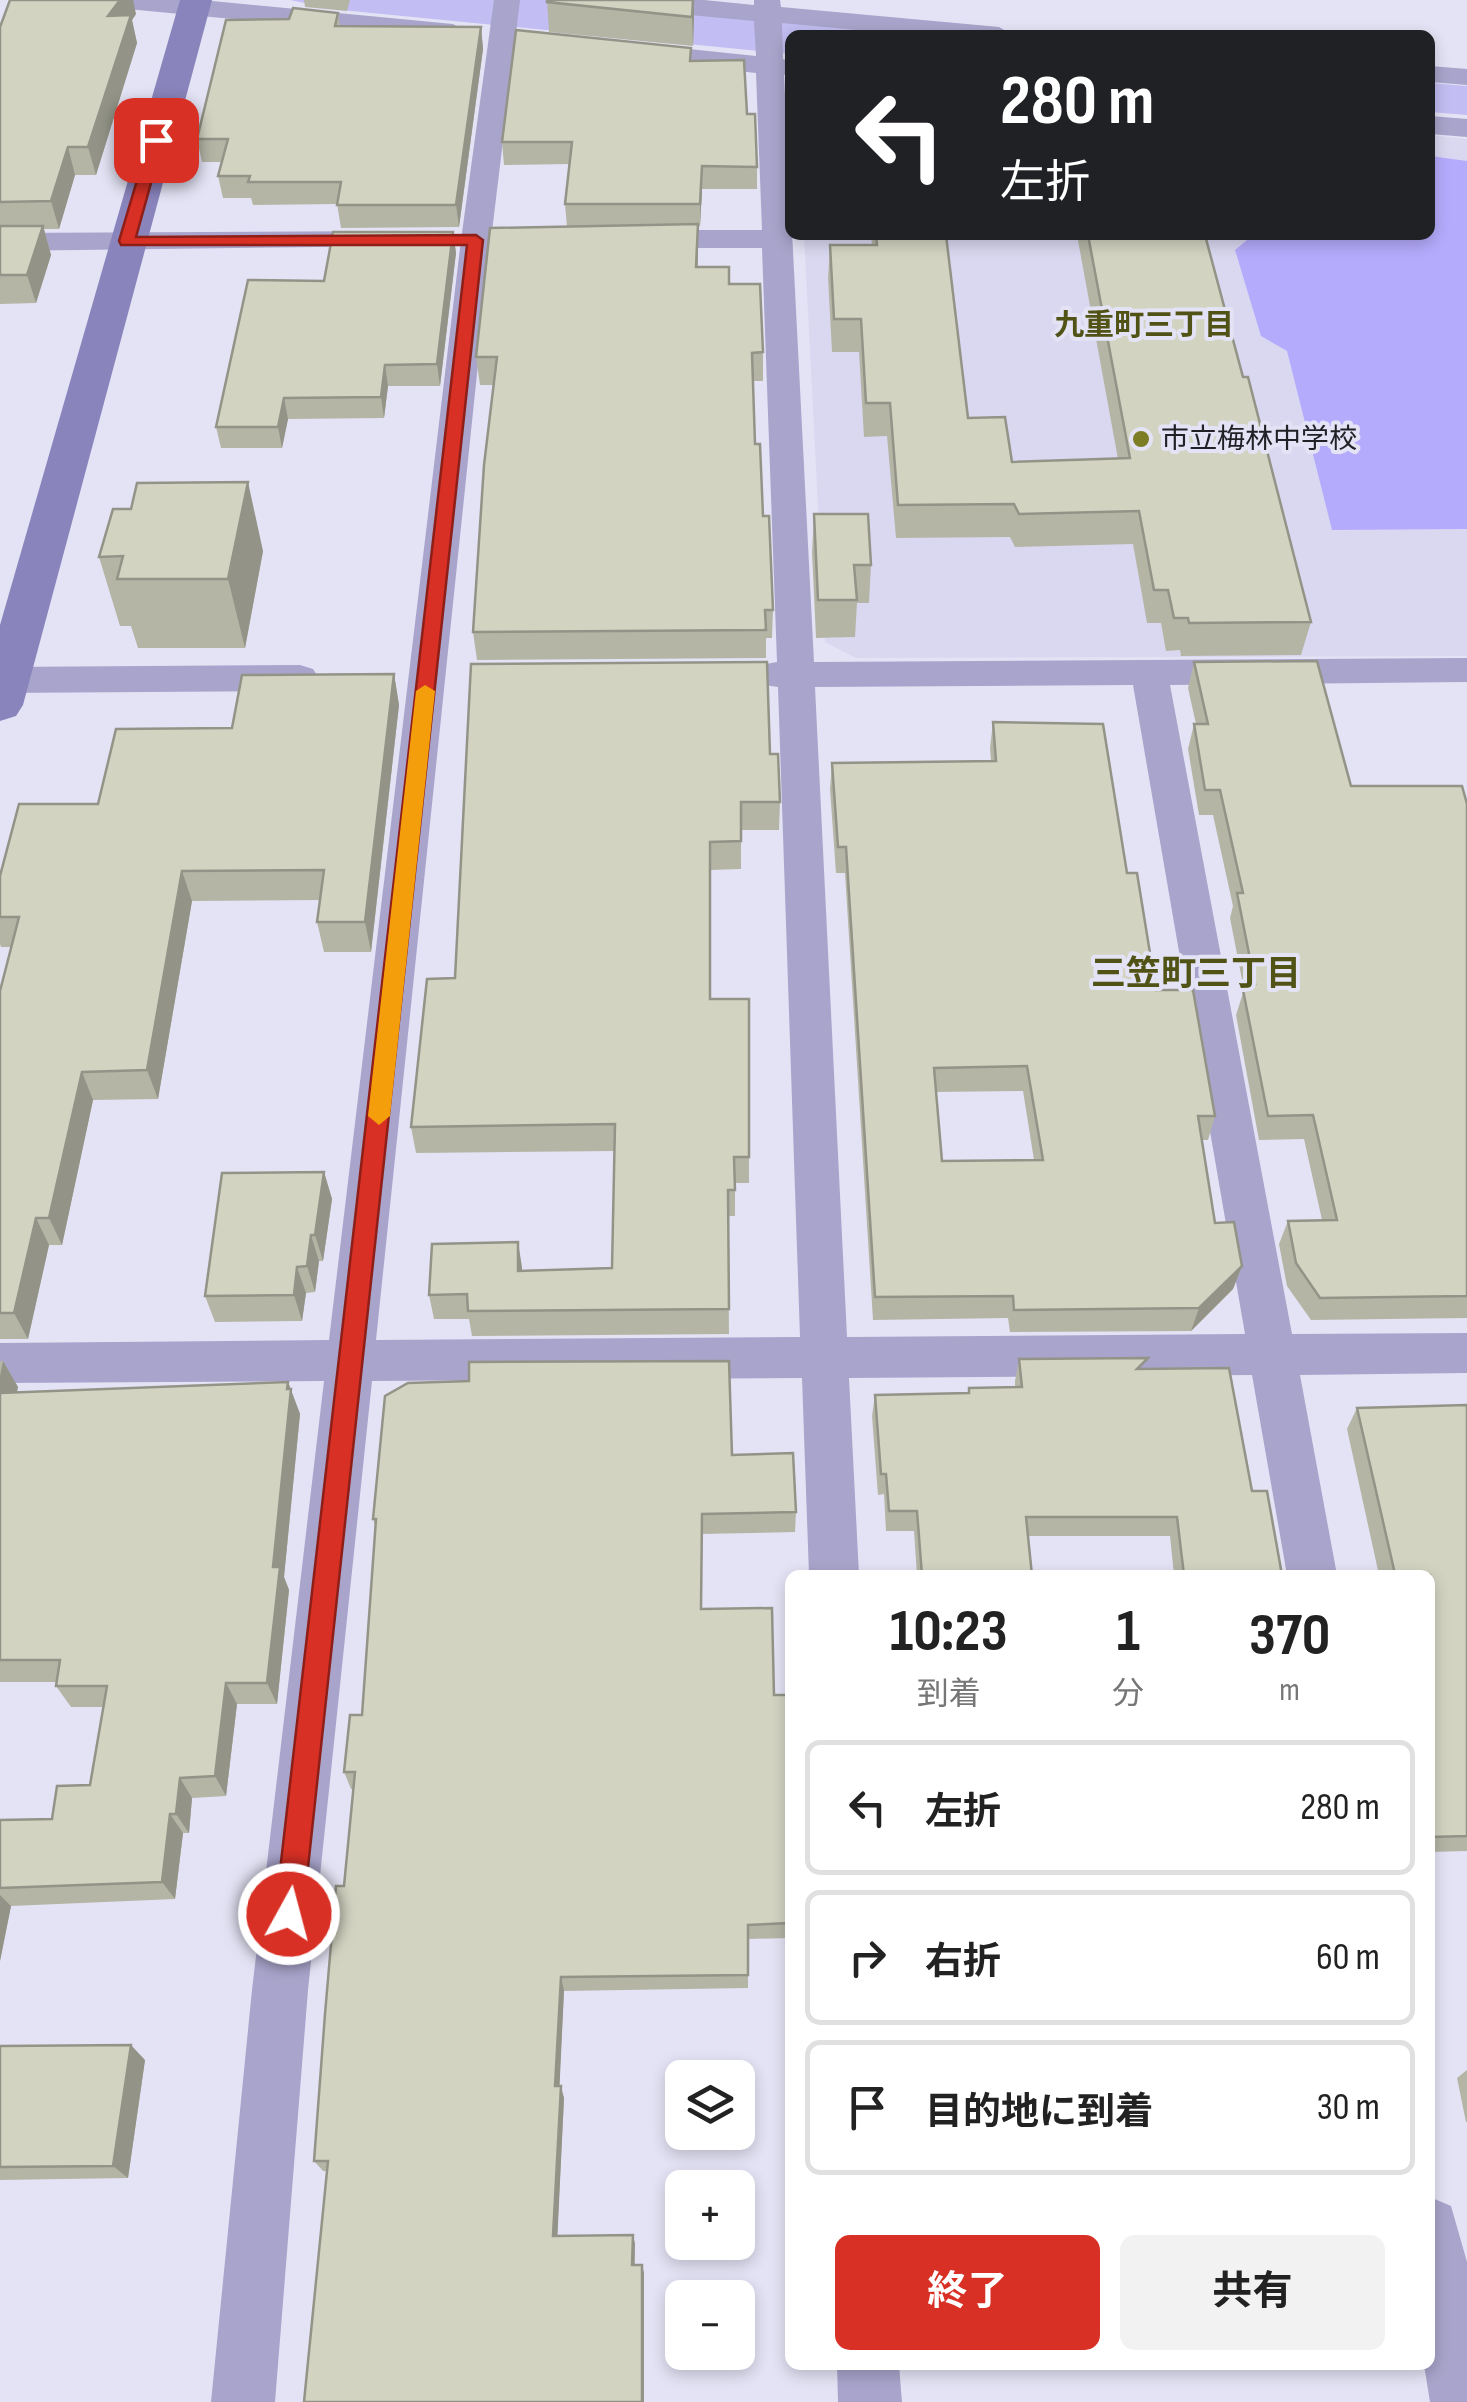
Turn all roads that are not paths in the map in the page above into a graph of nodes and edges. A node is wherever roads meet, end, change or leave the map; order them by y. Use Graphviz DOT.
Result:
graph roads {
  1 [pos="117,0"];
  2 [pos="506,0"];
  3 [pos="616,0"];
  4 [pos="195,4"];
  5 [pos="509,36"];
  6 [pos="772,37"];
  7 [pos="598,48"];
  8 [pos="1435,74"];
  9 [pos="1467,77"];
  10 [pos="1435,125"];
  11 [pos="1467,128"];
  12 [pos="778,239"];
  13 [pos="476,240"];
  14 [pos="513,240"];
  15 [pos="608,240"];
  16 [pos="126,241"];
  17 [pos="0,242"];
  18 [pos="1467,670"];
  19 [pos="1148,672"];
  20 [pos="738,675"];
  21 [pos="796,675"];
  22 [pos="327,678"];
  23 [pos="2,688"];
  24 [pos="1467,1353"];
  25 [pos="1272,1354"];
  26 [pos="825,1358"];
  27 [pos="353,1361"];
  28 [pos="0,1363"];
  29 [pos="834,1570"];
  30 [pos="1311,1570"];
  31 [pos="1435,2254"];
  32 [pos="868,2370"];
  33 [pos="243,2402"];
  34 [pos="870,2402"];
  35 [pos="1462,2402"];
  1 -- 4 [label="street"];
  2 -- 5 [label="street"];
  3 -- 6 [label="street"];
  4 -- 5 [label="street"];
  4 -- 16 [label="street"];
  5 -- 13 [label="street"];
  6 -- 7 [label="street"];
  6 -- 12 [label="street"];
  8 -- 9 [label="street"];
  10 -- 11 [label="street"];
  12 -- 15 [label="street"];
  12 -- 21 [label="street"];
  13 -- 14 [label="street"];
  13 -- 16 [label="street"];
  13 -- 27 [label="street"];
  16 -- 17 [label="street"];
  16 -- 23 [label="street"];
  18 -- 19 [label="street"];
  19 -- 21 [label="street"];
  19 -- 25 [label="street"];
  20 -- 21 [label="street"];
  21 -- 26 [label="street"];
  22 -- 23 [label="street"];
  24 -- 25 [label="street"];
  25 -- 26 [label="street"];
  25 -- 30 [label="street"];
  26 -- 27 [label="street"];
  26 -- 29 [label="street"];
  27 -- 28 [label="street"];
  27 -- 33 [label="street"];
  31 -- 35 [label="street"];
  32 -- 34 [label="street"];
}
